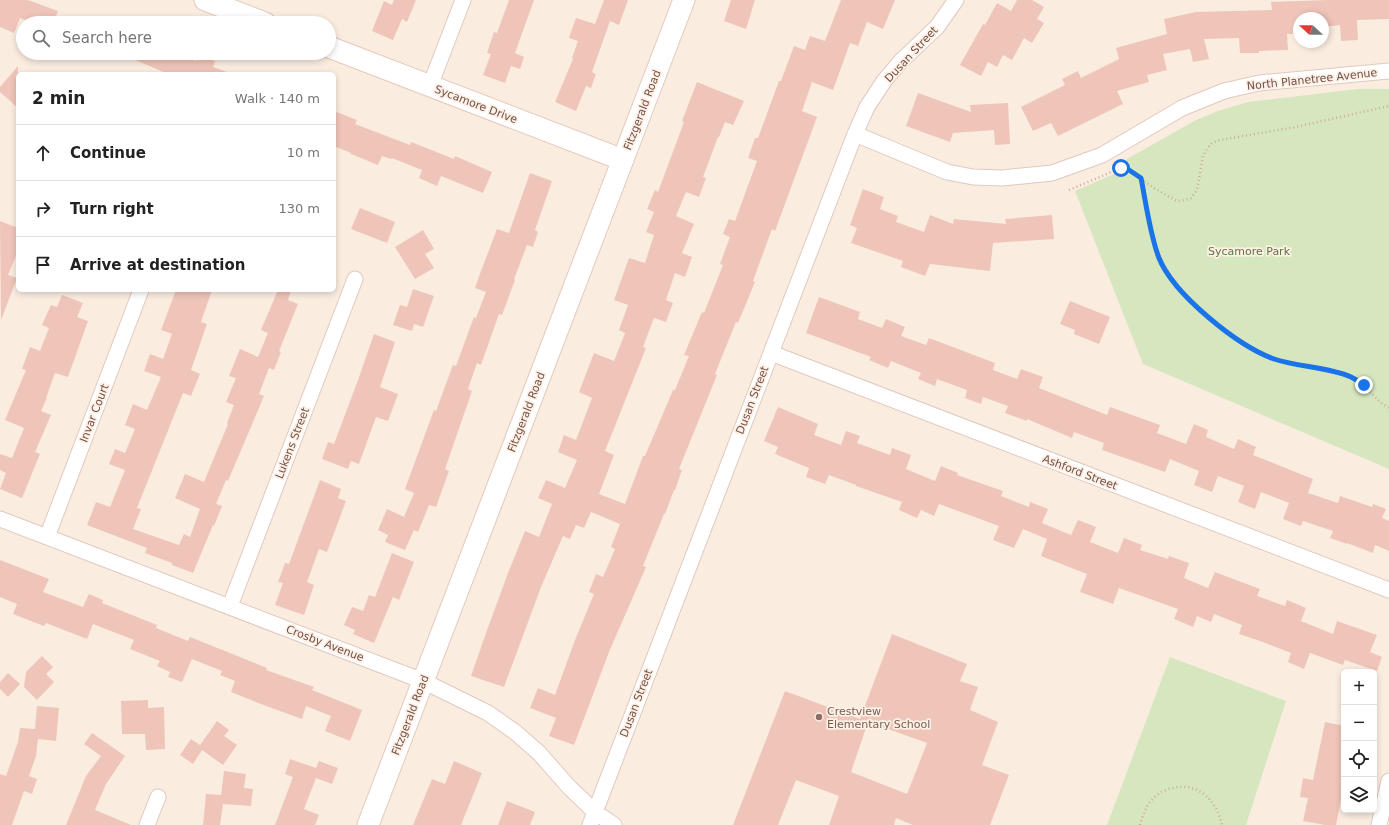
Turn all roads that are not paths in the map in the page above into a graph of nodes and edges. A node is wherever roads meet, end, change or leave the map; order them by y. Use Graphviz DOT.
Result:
graph roads {
  1 [pos="205,0"];
  2 [pos="463,0"];
  3 [pos="684,0"];
  4 [pos="956,0"];
  5 [pos="247,16"];
  6 [pos="336,51"];
  7 [pos="1389,71"];
  8 [pos="430,86"];
  9 [pos="854,134"];
  10 [pos="623,160"];
  11 [pos="355,279"];
  12 [pos="140,292"];
  13 [pos="770,353"];
  14 [pos="0,519"];
  15 [pos="47,537"];
  16 [pos="1389,590"];
  17 [pos="230,606"];
  18 [pos="423,680"];
  19 [pos="1389,780"];
  20 [pos="158,796"];
  21 [pos="592,818"];
  22 [pos="148,825"];
  23 [pos="368,825"];
  24 [pos="614,825"];
  25 [pos="1379,825"];
  1 -- 5 [label="main road"];
  2 -- 8 [label="street"];
  3 -- 10 [label="main road, Fitzgerald Road"];
  4 -- 9 [label="street, Dusan Street"];
  6 -- 8 [label="main road, Sycamore Drive"];
  7 -- 9 [label="street, North Planetree Avenue"];
  8 -- 10 [label="main road, Sycamore Drive"];
  9 -- 13 [label="street, Dusan Street"];
  10 -- 18 [label="main road, Fitzgerald Road"];
  11 -- 17 [label="street, Lukens Street"];
  12 -- 15 [label="street, Invar Court"];
  13 -- 16 [label="street, Ashford Street"];
  13 -- 21 [label="street, Dusan Street"];
  14 -- 15 [label="street, Crosby Avenue"];
  15 -- 17 [label="street, Crosby Avenue"];
  17 -- 18 [label="street, Crosby Avenue"];
  18 -- 21 [label="street, Crosby Avenue"];
  18 -- 23 [label="main road, Fitzgerald Road"];
  19 -- 25 [label="street"];
  20 -- 22 [label="street"];
  21 -- 24 [label="street, Crosby Avenue"];
}
